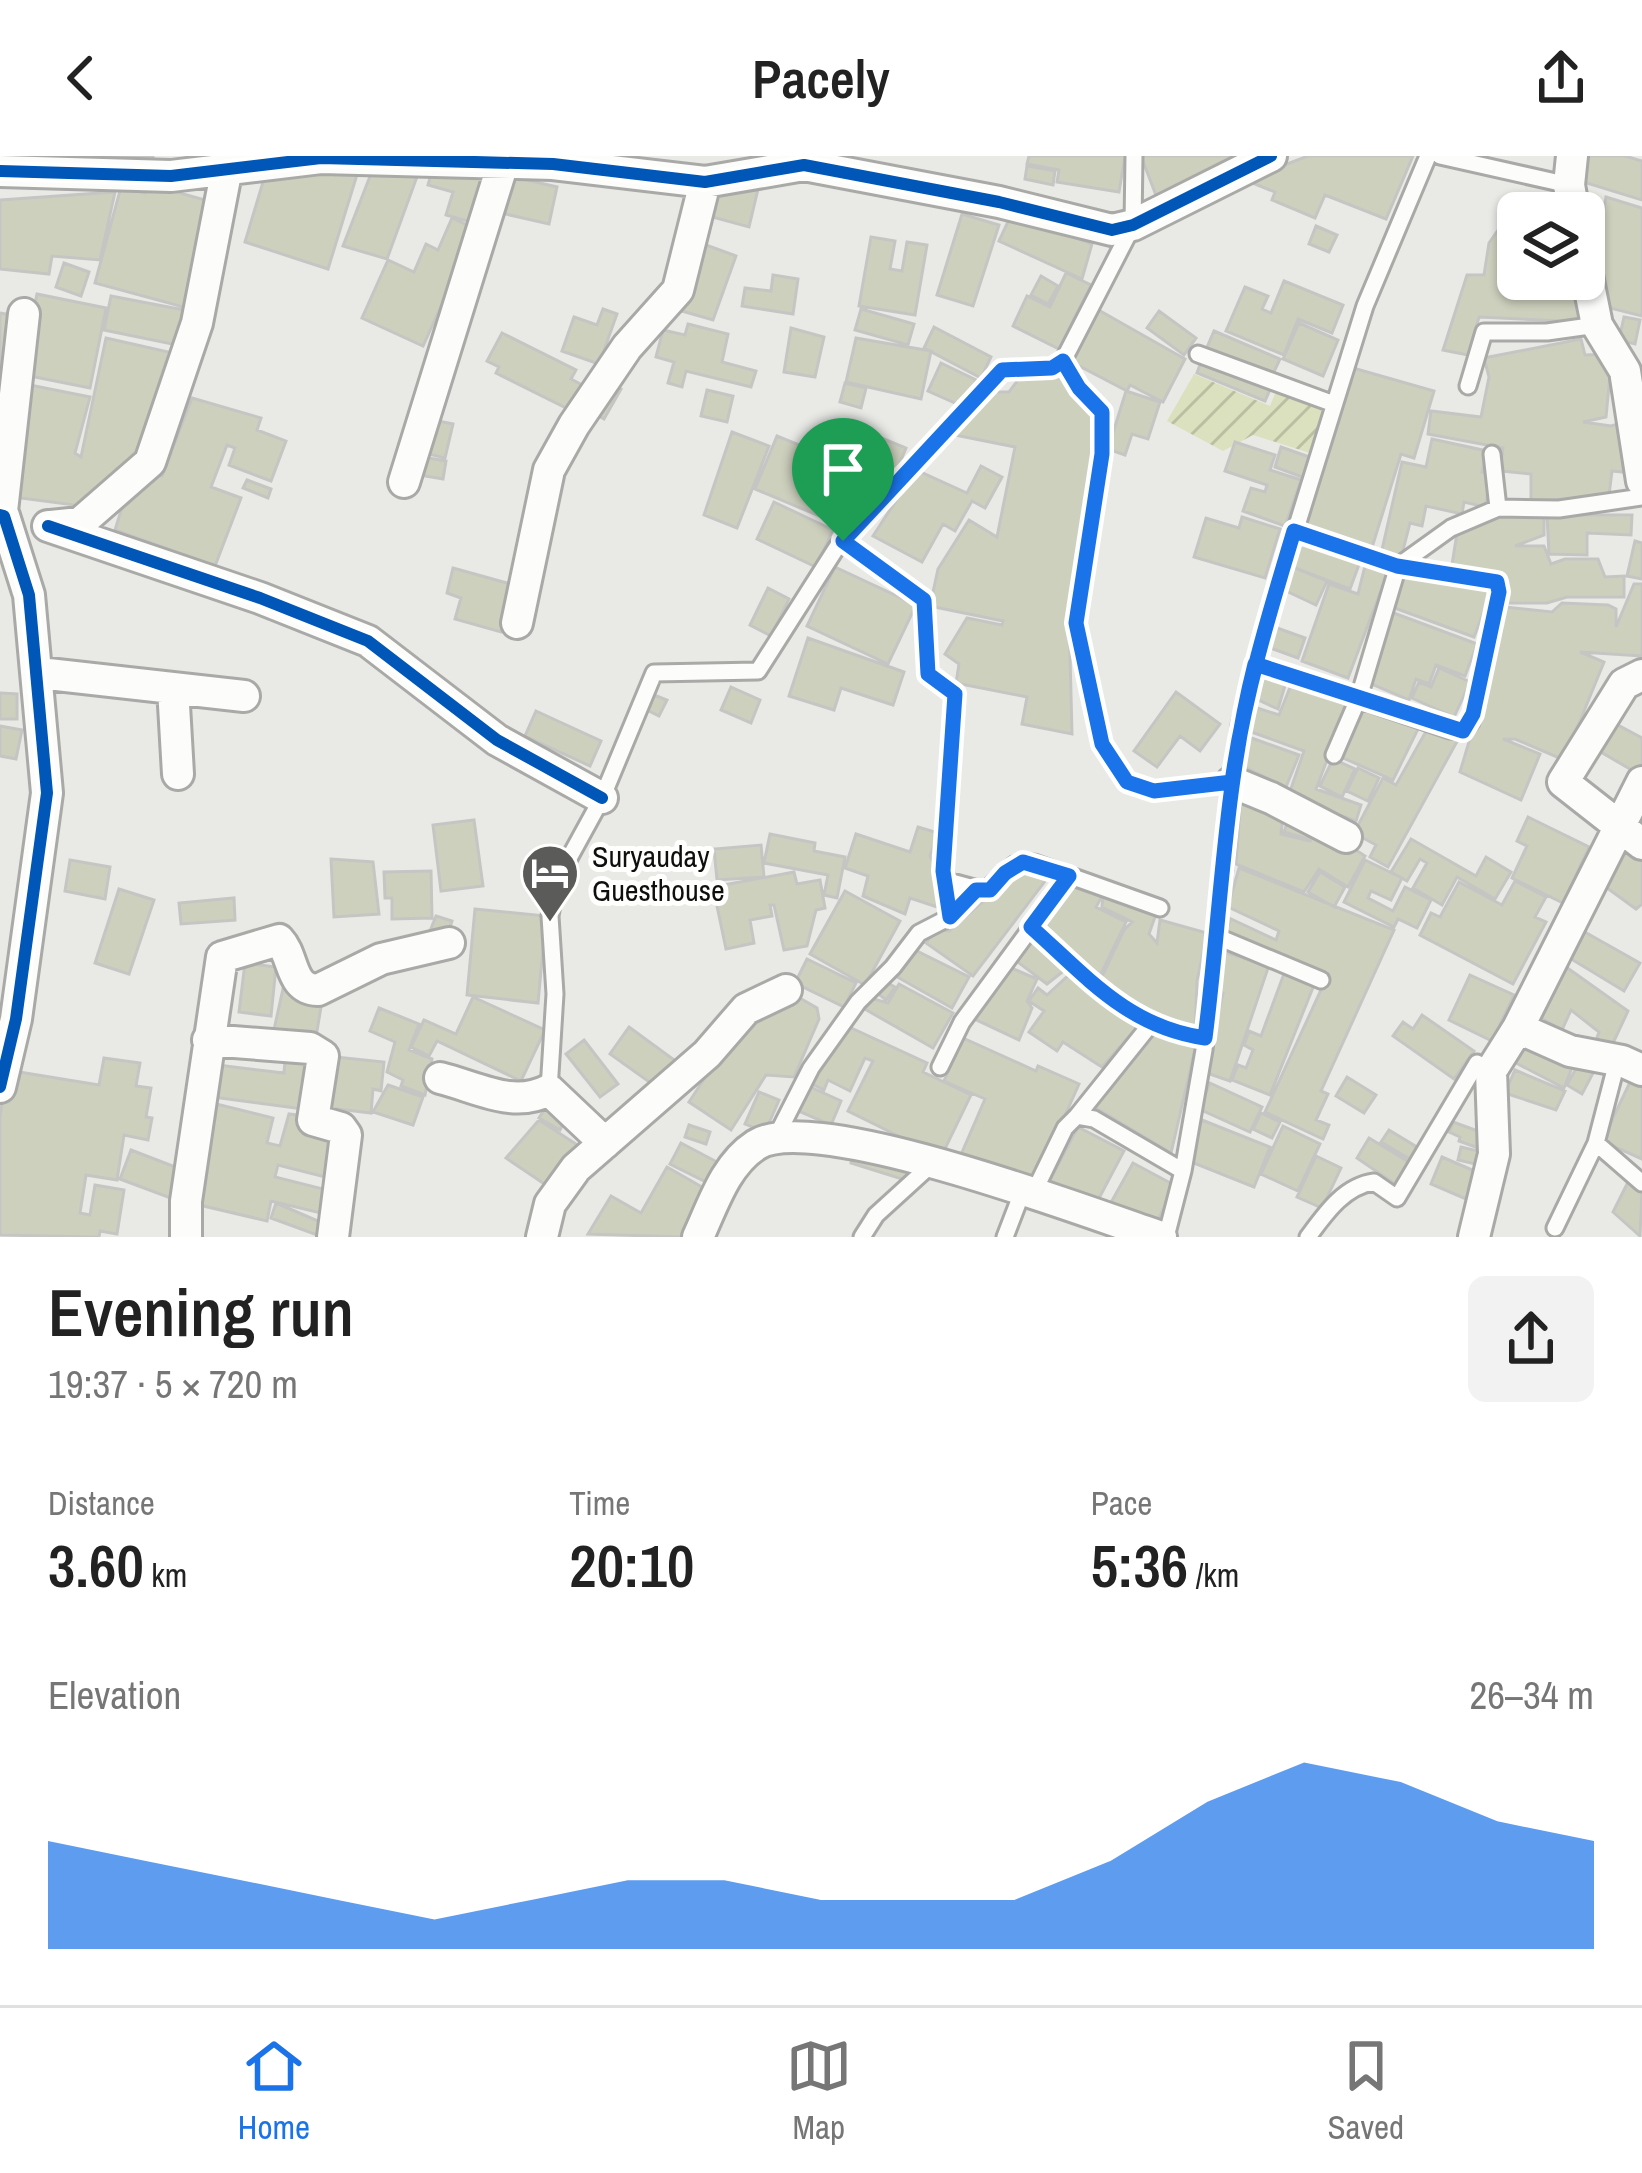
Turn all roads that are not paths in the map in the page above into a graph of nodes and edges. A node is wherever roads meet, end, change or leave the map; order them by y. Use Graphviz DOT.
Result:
graph roads {
  1 [pos="1134,156"];
  2 [pos="1271,156"];
  3 [pos="1428,156"];
  4 [pos="1440,156"];
  5 [pos="321,157"];
  6 [pos="806,160"];
  7 [pos="590,162"];
  8 [pos="503,163"];
  9 [pos="170,166"];
  10 [pos="227,168"];
  11 [pos="0,171"];
  12 [pos="705,182"];
  13 [pos="1572,185"];
  14 [pos="1133,225"];
  15 [pos="1593,300"];
  16 [pos="24,314"];
  17 [pos="1598,325"];
  18 [pos="1198,354"];
  19 [pos="1063,361"];
  20 [pos="1468,386"];
  21 [pos="1334,404"];
  22 [pos="1637,420"];
  23 [pos="1492,454"];
  24 [pos="1642,481"];
  25 [pos="404,482"];
  26 [pos="1642,497"];
  27 [pos="1498,508"];
  28 [pos="1,520"];
  29 [pos="48,526"];
  30 [pos="1294,531"];
  31 [pos="843,541"];
  32 [pos="1397,566"];
  33 [pos="517,623"];
  34 [pos="1255,664"];
  35 [pos="39,673"];
  36 [pos="1642,675"];
  37 [pos="173,688"];
  38 [pos="244,696"];
  39 [pos="1359,697"];
  40 [pos="1334,755"];
  41 [pos="178,774"];
  42 [pos="1232,782"];
  43 [pos="1642,782"];
  44 [pos="602,798"];
  45 [pos="1618,822"];
  46 [pos="1346,837"];
  47 [pos="1642,844"];
  48 [pos="944,876"];
  49 [pos="1069,876"];
  50 [pos="976,890"];
  51 [pos="1160,908"];
  52 [pos="950,917"];
  53 [pos="1031,927"];
  54 [pos="1218,937"];
  55 [pos="449,943"];
  56 [pos="1321,980"];
  57 [pos="786,990"];
  58 [pos="1150,1024"];
  59 [pos="1517,1028"];
  60 [pos="1205,1038"];
  61 [pos="208,1040"];
  62 [pos="1629,1066"];
  63 [pos="940,1067"];
  64 [pos="1491,1071"];
  65 [pos="440,1078"];
  66 [pos="0,1087"];
  67 [pos="549,1090"];
  68 [pos="1077,1116"];
  69 [pos="777,1136"];
  70 [pos="605,1143"];
  71 [pos="1596,1143"];
  72 [pos="932,1164"];
  73 [pos="1183,1171"];
  74 [pos="1642,1183"];
  75 [pos="1028,1192"];
  76 [pos="1555,1228"];
  77 [pos="186,1237"];
  78 [pos="333,1237"];
  79 [pos="542,1237"];
  80 [pos="698,1237"];
  81 [pos="862,1237"];
  82 [pos="1005,1237"];
  83 [pos="1163,1237"];
  84 [pos="1308,1237"];
  85 [pos="1474,1237"];
  1 -- 14 [label="lane"];
  2 -- 14 [label="street"];
  3 -- 21 [label="lane"];
  4 -- 13 [label="lane"];
  5 -- 8 [label="street"];
  5 -- 10 [label="street"];
  6 -- 12 [label="street"];
  6 -- 14 [label="street"];
  7 -- 8 [label="street"];
  7 -- 12 [label="street"];
  8 -- 25 [label="street"];
  9 -- 10 [label="street"];
  9 -- 11 [label="street"];
  10 -- 29 [label="street"];
  12 -- 33 [label="street"];
  14 -- 19 [label="lane"];
  15 -- 17 [label="street"];
  16 -- 28 [label="street"];
  17 -- 20 [label="lane"];
  17 -- 22 [label="street"];
  18 -- 21 [label="lane"];
  19 -- 31 [label="lane"];
  19 -- 42 [label="lane"];
  21 -- 30 [label="lane"];
  22 -- 24 [label="street"];
  23 -- 27 [label="lane"];
  26 -- 27 [label="lane"];
  27 -- 32 [label="lane"];
  28 -- 29 [label="street"];
  28 -- 35 [label="street"];
  29 -- 44 [label="street"];
  30 -- 32 [label="lane"];
  30 -- 34 [label="lane"];
  31 -- 44 [label="lane"];
  31 -- 48 [label="lane"];
  32 -- 39 [label="lane"];
  32 -- 39 [label="lane"];
  34 -- 39 [label="lane"];
  34 -- 42 [label="lane"];
  35 -- 37 [label="street"];
  35 -- 66 [label="street"];
  36 -- 45 [label="street"];
  37 -- 38 [label="street"];
  37 -- 41 [label="street"];
  39 -- 40 [label="lane"];
  42 -- 46 [label="street"];
  42 -- 54 [label="lane"];
  43 -- 45 [label="street"];
  44 -- 67 [label="lane"];
  45 -- 47 [label="street"];
  45 -- 59 [label="street"];
  48 -- 50 [label="lane"];
  48 -- 52 [label="lane"];
  49 -- 50 [label="lane"];
  49 -- 51 [label="lane"];
  49 -- 53 [label="lane"];
  50 -- 52 [label="lane"];
  52 -- 69 [label="lane"];
  53 -- 58 [label="lane"];
  53 -- 63 [label="lane"];
  54 -- 56 [label="lane"];
  54 -- 60 [label="lane"];
  55 -- 61 [label="street"];
  57 -- 70 [label="street"];
  58 -- 60 [label="lane"];
  58 -- 68 [label="lane"];
  59 -- 62 [label="street"];
  59 -- 64 [label="street"];
  60 -- 73 [label="lane"];
  61 -- 77 [label="street"];
  61 -- 78 [label="street"];
  62 -- 71 [label="lane"];
  64 -- 84 [label="lane"];
  64 -- 85 [label="street"];
  65 -- 67 [label="street"];
  67 -- 70 [label="street"];
  68 -- 73 [label="lane"];
  68 -- 75 [label="lane"];
  69 -- 72 [label="street"];
  69 -- 80 [label="street"];
  70 -- 79 [label="street"];
  71 -- 74 [label="lane"];
  71 -- 76 [label="lane"];
  72 -- 75 [label="street"];
  72 -- 81 [label="lane"];
  73 -- 83 [label="lane"];
  75 -- 82 [label="lane"];
  75 -- 83 [label="street"];
}
